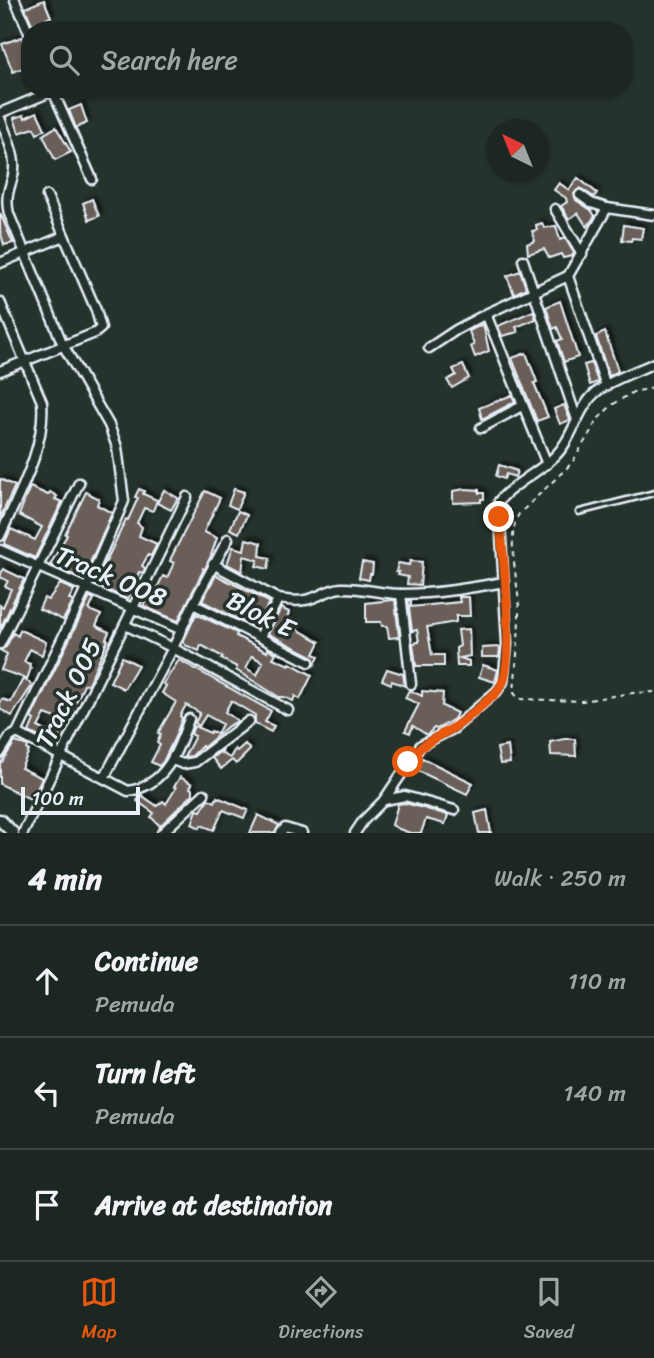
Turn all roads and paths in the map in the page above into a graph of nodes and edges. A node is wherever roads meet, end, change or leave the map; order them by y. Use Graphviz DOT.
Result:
graph roads {
  1 [pos="15,0"];
  2 [pos="24,21"];
  3 [pos="35,98"];
  4 [pos="57,98"];
  5 [pos="0,113"];
  6 [pos="0,118"];
  7 [pos="92,179"];
  8 [pos="580,195"];
  9 [pos="47,196"];
  10 [pos="607,208"];
  11 [pos="555,209"];
  12 [pos="654,215"];
  13 [pos="64,236"];
  14 [pos="24,252"];
  15 [pos="582,254"];
  16 [pos="523,260"];
  17 [pos="0,263"];
  18 [pos="568,276"];
  19 [pos="534,292"];
  20 [pos="0,302"];
  21 [pos="485,314"];
  22 [pos="63,345"];
  23 [pos="429,348"];
  24 [pos="26,361"];
  25 [pos="654,363"];
  26 [pos="0,371"];
  27 [pos="606,386"];
  28 [pos="654,388"];
  29 [pos="522,406"];
  30 [pos="578,420"];
  31 [pos="481,428"];
  32 [pos="539,445"];
  33 [pos="562,449"];
  34 [pos="547,464"];
  35 [pos="79,483"];
  36 [pos="654,493"];
  37 [pos="187,497"];
  38 [pos="579,512"];
  39 [pos="0,536"];
  40 [pos="228,539"];
  41 [pos="0,550"];
  42 [pos="213,564"];
  43 [pos="38,568"];
  44 [pos="504,582"];
  45 [pos="86,589"];
  46 [pos="401,594"];
  47 [pos="278,599"];
  48 [pos="193,604"];
  49 [pos="132,609"];
  50 [pos="125,625"];
  51 [pos="182,629"];
  52 [pos="260,637"];
  53 [pos="0,644"];
  54 [pos="173,648"];
  55 [pos="309,662"];
  56 [pos="411,684"];
  57 [pos="654,692"];
  58 [pos="288,709"];
  59 [pos="190,719"];
  60 [pos="249,721"];
  61 [pos="17,733"];
  62 [pos="0,753"];
  63 [pos="60,757"];
  64 [pos="172,760"];
  65 [pos="104,778"];
  66 [pos="204,794"];
  67 [pos="384,800"];
  68 [pos="454,810"];
  69 [pos="0,820"];
  70 [pos="13,833"];
  71 [pos="23,833"];
  72 [pos="162,833"];
  73 [pos="281,833"];
  74 [pos="302,833"];
  75 [pos="355,833"];
  1 -- 2 [label="street"];
  3 -- 5 [label="street"];
  4 -- 7 [label="street"];
  6 -- 14 [label="street"];
  8 -- 10 [label="street"];
  9 -- 13 [label="street"];
  10 -- 12 [label="street"];
  10 -- 15 [label="street"];
  11 -- 15 [label="street"];
  13 -- 14 [label="street"];
  13 -- 22 [label="street"];
  14 -- 17 [label="street"];
  14 -- 22 [label="street"];
  15 -- 18 [label="street"];
  16 -- 19 [label="street"];
  18 -- 19 [label="street"];
  18 -- 27 [label="street"];
  19 -- 21 [label="street"];
  19 -- 30 [label="street"];
  20 -- 24 [label="street"];
  21 -- 23 [label="street"];
  21 -- 29 [label="street"];
  22 -- 24 [label="street"];
  22 -- 45 [label="street"];
  24 -- 26 [label="street"];
  24 -- 39 [label="street"];
  25 -- 27 [label="street"];
  27 -- 30 [label="street"];
  28 -- 57 [label="path"];
  29 -- 31 [label="street"];
  29 -- 32 [label="street"];
  30 -- 33 [label="street"];
  32 -- 33 [label="street"];
  32 -- 34 [label="street"];
  33 -- 34 [label="street"];
  34 -- 44 [label="street"];
  35 -- 43 [label="street"];
  36 -- 38 [label="lane"];
  37 -- 49 [label="street, Track 005"];
  40 -- 42 [label="street"];
  41 -- 43 [label="street, Track 008"];
  42 -- 47 [label="street"];
  42 -- 48 [label="street"];
  43 -- 45 [label="street, Track 008"];
  43 -- 53 [label="street"];
  44 -- 46 [label="street"];
  44 -- 67 [label="street"];
  45 -- 49 [label="street, Track 008"];
  45 -- 61 [label="street"];
  46 -- 47 [label="street"];
  46 -- 56 [label="street"];
  47 -- 52 [label="street"];
  48 -- 51 [label="street"];
  48 -- 52 [label="street, Blok E"];
  49 -- 50 [label="street, Track 005"];
  49 -- 51 [label="street, Track 008"];
  50 -- 54 [label="street"];
  50 -- 63 [label="street, Track 005"];
  51 -- 54 [label="street, Track 008"];
  52 -- 55 [label="street, Blok E"];
  54 -- 58 [label="street, Track 008"];
  54 -- 65 [label="street"];
  59 -- 64 [label="street"];
  60 -- 64 [label="street"];
  61 -- 62 [label="street"];
  61 -- 63 [label="street"];
  63 -- 65 [label="street"];
  63 -- 71 [label="street, Track 005"];
  64 -- 65 [label="street"];
  66 -- 72 [label="street"];
  67 -- 68 [label="street"];
  67 -- 75 [label="street"];
  69 -- 70 [label="street"];
  73 -- 74 [label="street"];
}
